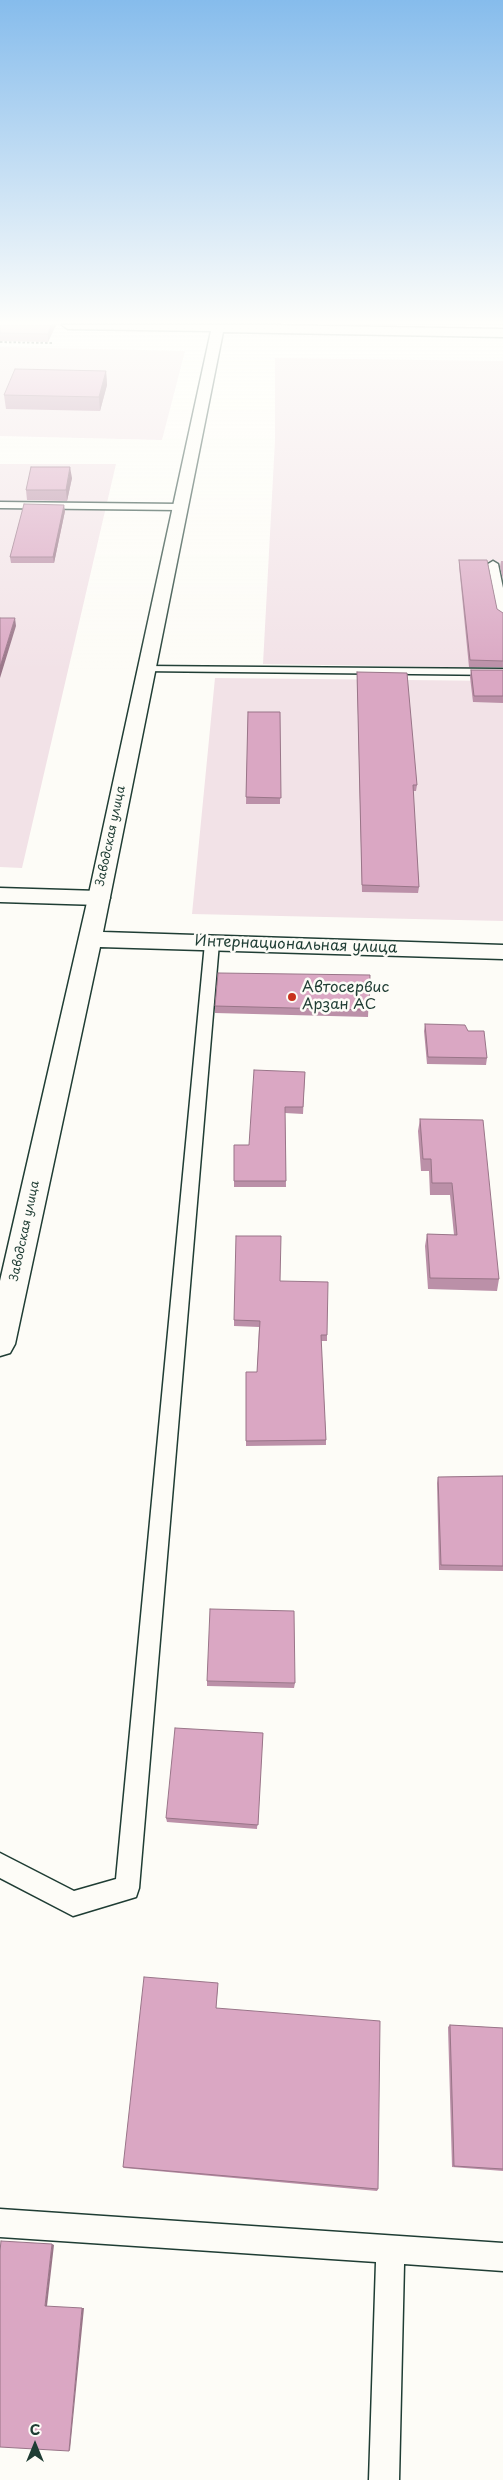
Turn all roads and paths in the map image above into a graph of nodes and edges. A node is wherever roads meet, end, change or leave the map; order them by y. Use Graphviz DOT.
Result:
graph roads {
  1 [pos="193,441"];
  2 [pos="0,505"];
  3 [pos="179,507"];
  4 [pos="493,564"];
  5 [pos="503,615"];
  6 [pos="145,669"];
  7 [pos="503,672"];
  8 [pos="0,895"];
  9 [pos="99,898"];
  10 [pos="89,939"];
  11 [pos="212,942"];
  12 [pos="503,952"];
  13 [pos="0,1344"];
  14 [pos="0,1865"];
  15 [pos="0,2223"];
  16 [pos="390,2250"];
  17 [pos="503,2257"];
  18 [pos="384,2480"];
  1 -- 3 [label="street, Заводская улица"];
  2 -- 3 [label="lane"];
  3 -- 6 [label="street, Заводская улица"];
  4 -- 5 [label="lane"];
  6 -- 7 [label="lane"];
  6 -- 9 [label="street, Заводская улица"];
  8 -- 9 [label="street"];
  9 -- 10 [label="street, Заводская улица"];
  10 -- 11 [label="street, Интернациональная улица"];
  10 -- 13 [label="street, Заводская улица"];
  11 -- 12 [label="street, Интернациональная улица"];
  11 -- 14 [label="lane"];
  15 -- 16 [label="lane"];
  16 -- 17 [label="lane"];
  16 -- 18 [label="lane"];
}
